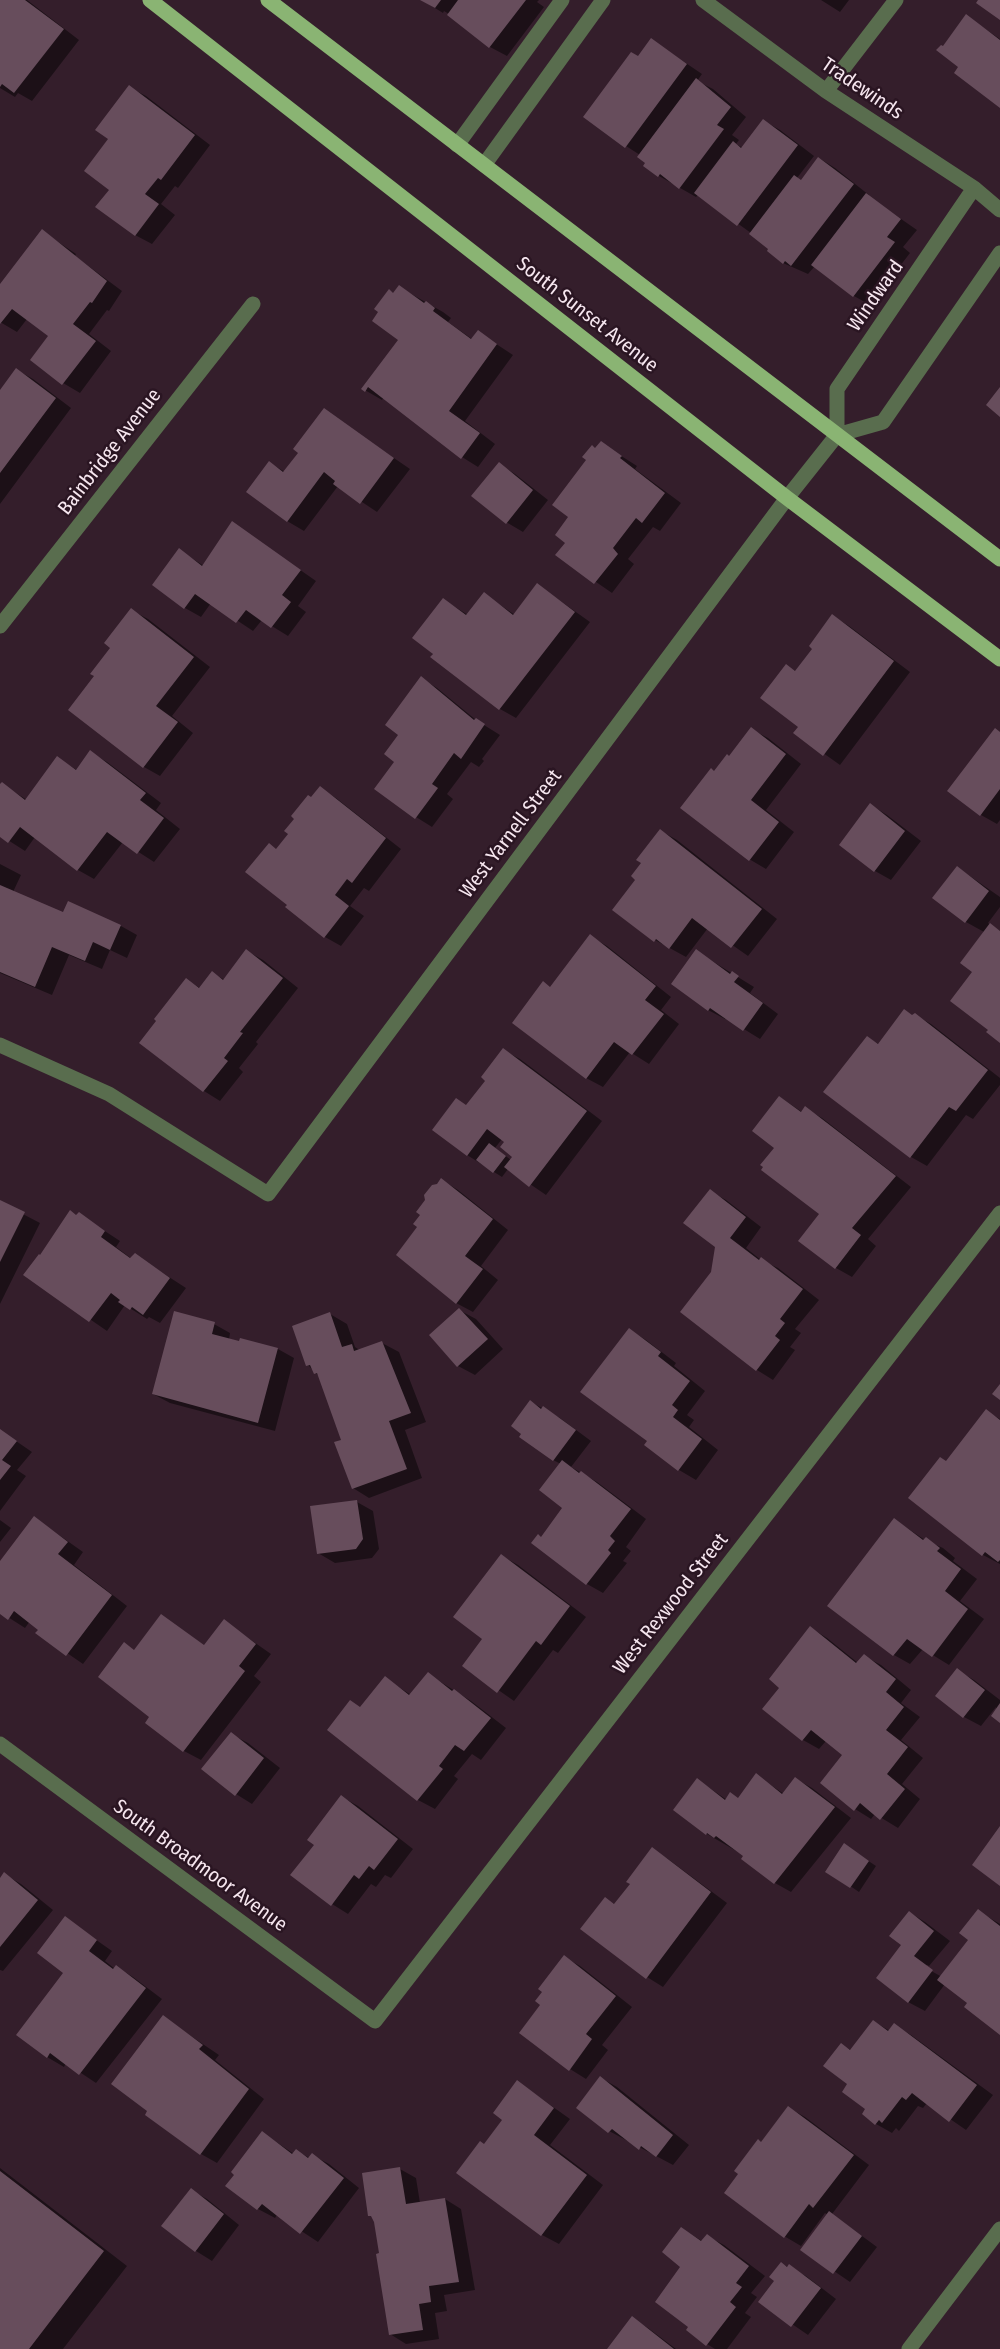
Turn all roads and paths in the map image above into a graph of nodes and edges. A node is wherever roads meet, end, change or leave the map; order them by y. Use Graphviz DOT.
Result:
graph roads {
  1 [pos="150,0"];
  2 [pos="268,0"];
  3 [pos="562,0"];
  4 [pos="603,0"];
  5 [pos="703,0"];
  6 [pos="896,0"];
  7 [pos="826,91"];
  8 [pos="457,145"];
  9 [pos="484,165"];
  10 [pos="974,188"];
  11 [pos="1000,210"];
  12 [pos="1000,253"];
  13 [pos="254,304"];
  14 [pos="837,435"];
  15 [pos="787,498"];
  16 [pos="1000,559"];
  17 [pos="0,626"];
  18 [pos="1000,659"];
  19 [pos="0,1045"];
  20 [pos="1000,1213"];
  21 [pos="0,1744"];
  22 [pos="375,2021"];
  23 [pos="1000,2229"];
  24 [pos="909,2349"];
  1 -- 15 [label="main road, South Sunset Avenue"];
  2 -- 8 [label="main road"];
  3 -- 8 [label="street"];
  4 -- 9 [label="street"];
  5 -- 7 [label="street, Tradewinds"];
  6 -- 7 [label="street"];
  7 -- 10 [label="street, Tradewinds"];
  8 -- 9 [label="main road"];
  9 -- 14 [label="main road"];
  10 -- 11 [label="street, Tradewinds"];
  10 -- 14 [label="street, Windward"];
  12 -- 14 [label="street"];
  13 -- 17 [label="street, Bainbridge Avenue"];
  14 -- 15 [label="street"];
  14 -- 16 [label="main road"];
  15 -- 18 [label="main road, South Sunset Avenue"];
  15 -- 19 [label="street, West Yarnell Street"];
  20 -- 22 [label="street, West Rexwood Street"];
  21 -- 22 [label="street, South Broadmoor Avenue"];
  23 -- 24 [label="street"];
}
